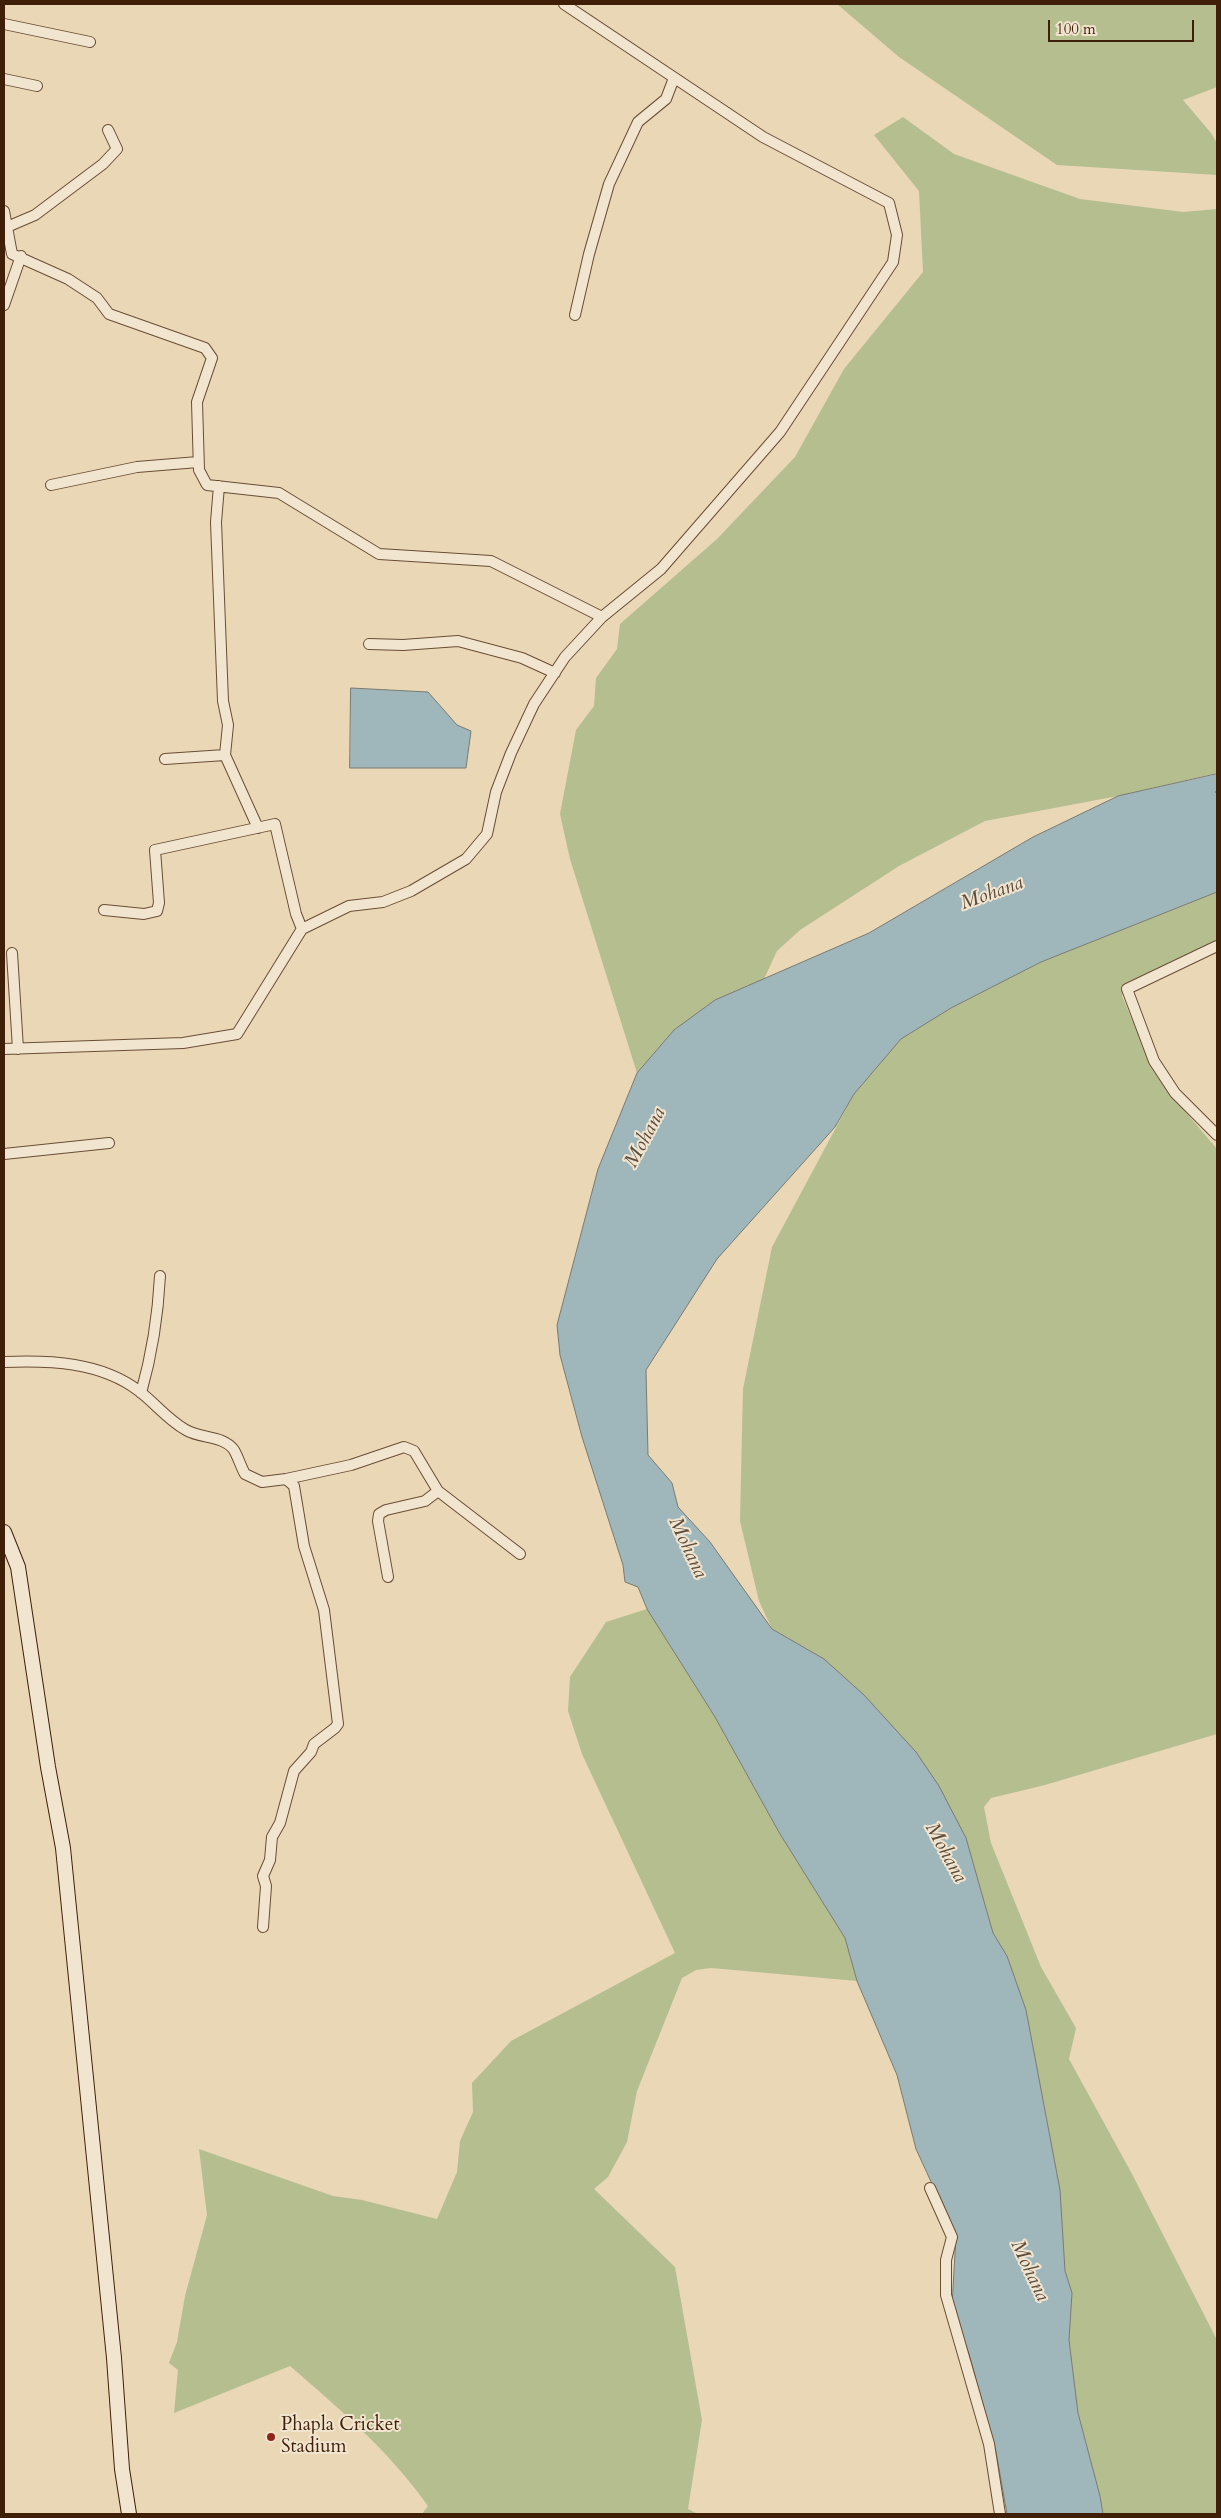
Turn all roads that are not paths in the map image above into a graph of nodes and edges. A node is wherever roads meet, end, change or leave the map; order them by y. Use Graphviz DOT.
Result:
graph roads {
  1 [pos="564,4"];
  2 [pos="4,24"];
  3 [pos="90,42"];
  4 [pos="674,78"];
  5 [pos="4,79"];
  6 [pos="37,86"];
  7 [pos="108,130"];
  8 [pos="4,211"];
  9 [pos="7,227"];
  10 [pos="21,256"];
  11 [pos="4,305"];
  12 [pos="575,314"];
  13 [pos="198,462"];
  14 [pos="51,485"];
  15 [pos="219,486"];
  16 [pos="602,617"];
  17 [pos="369,644"];
  18 [pos="555,673"];
  19 [pos="225,755"];
  20 [pos="165,760"];
  21 [pos="258,828"];
  22 [pos="104,910"];
  23 [pos="302,928"];
  24 [pos="1217,946"];
  25 [pos="12,953"];
  26 [pos="4,1049"];
  27 [pos="18,1049"];
  28 [pos="1217,1136"];
  29 [pos="109,1143"];
  30 [pos="4,1154"];
  31 [pos="160,1276"];
  32 [pos="4,1362"];
  33 [pos="141,1393"];
  34 [pos="286,1479"];
  35 [pos="438,1491"];
  36 [pos="4,1532"];
  37 [pos="520,1554"];
  38 [pos="388,1577"];
  39 [pos="263,1927"];
  40 [pos="930,2188"];
  41 [pos="129,2514"];
  42 [pos="1000,2514"];
  1 -- 4 [label="street"];
  2 -- 3 [label="street"];
  4 -- 12 [label="street"];
  4 -- 16 [label="street"];
  5 -- 6 [label="street"];
  7 -- 9 [label="street"];
  8 -- 9 [label="street"];
  9 -- 10 [label="street"];
  10 -- 11 [label="street"];
  10 -- 13 [label="street"];
  13 -- 14 [label="street"];
  13 -- 15 [label="street"];
  15 -- 16 [label="street"];
  15 -- 19 [label="street"];
  16 -- 18 [label="street"];
  17 -- 18 [label="street"];
  18 -- 23 [label="street"];
  19 -- 20 [label="street"];
  19 -- 21 [label="street"];
  21 -- 22 [label="street"];
  21 -- 23 [label="street"];
  23 -- 27 [label="street"];
  24 -- 28 [label="street"];
  25 -- 27 [label="street"];
  26 -- 27 [label="street"];
  29 -- 30 [label="street"];
  31 -- 33 [label="street"];
  32 -- 33 [label="street"];
  33 -- 34 [label="street"];
  34 -- 35 [label="street"];
  34 -- 39 [label="street"];
  35 -- 37 [label="street"];
  35 -- 38 [label="street"];
  36 -- 41 [label="main road"];
  40 -- 42 [label="street"];
}
